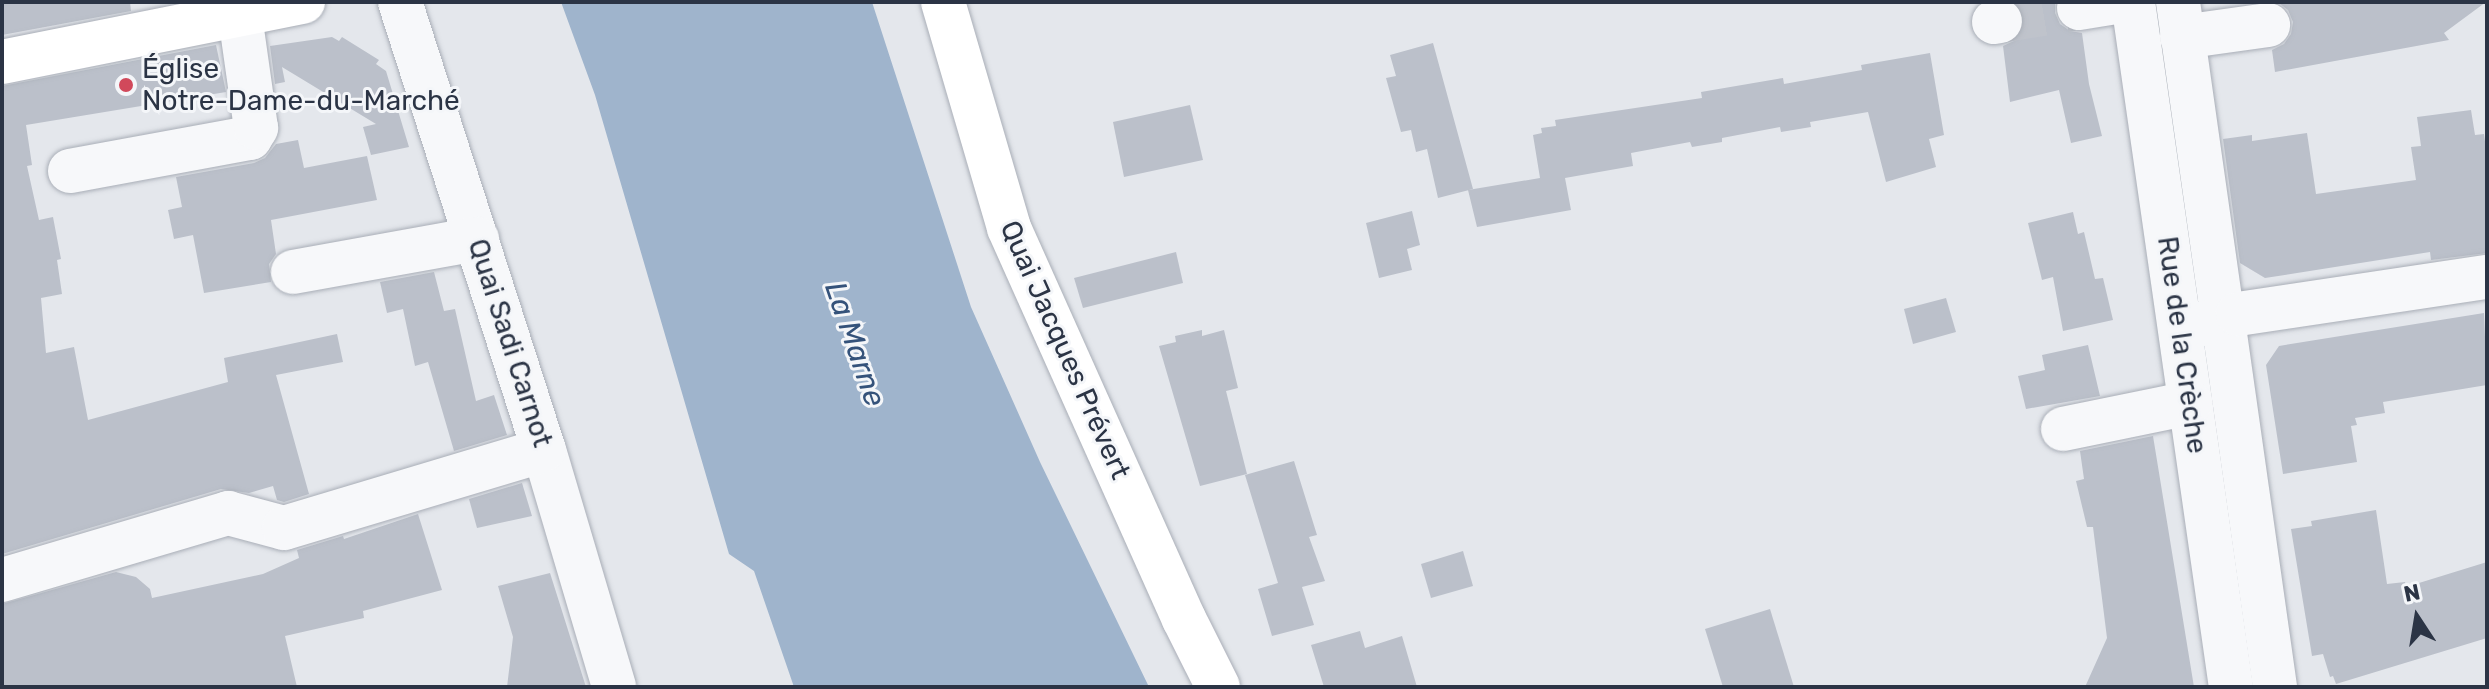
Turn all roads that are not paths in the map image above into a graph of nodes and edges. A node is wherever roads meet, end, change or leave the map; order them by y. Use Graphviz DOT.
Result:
graph roads {
  1 [pos="303,2"];
  2 [pos="400,2"];
  3 [pos="943,2"];
  4 [pos="2133,2"];
  5 [pos="240,15"];
  6 [pos="2180,20"];
  7 [pos="2268,25"];
  8 [pos="2,62"];
  9 [pos="70,171"];
  10 [pos="477,239"];
  11 [pos="293,272"];
  12 [pos="2487,277"];
  13 [pos="2222,321"];
  14 [pos="2172,330"];
  15 [pos="2190,403"];
  16 [pos="2063,429"];
  17 [pos="544,450"];
  18 [pos="2,580"];
  19 [pos="614,687"];
  20 [pos="1218,687"];
  21 [pos="2231,687"];
  22 [pos="2275,687"];
  1 -- 5 [label="main road"];
  2 -- 10 [label="street, Quai Sadi Carnot"];
  3 -- 20 [label="main road, Quai Jacques Prévert"];
  4 -- 14 [label="street, Rue de la Crèche"];
  5 -- 8 [label="main road"];
  5 -- 9 [label="street"];
  6 -- 7 [label="street"];
  6 -- 13 [label="street, Rue de la Crèche"];
  10 -- 11 [label="street"];
  10 -- 17 [label="street, Quai Sadi Carnot"];
  12 -- 13 [label="street"];
  13 -- 14 [label="street"];
  13 -- 22 [label="street, Rue de la Crèche"];
  14 -- 15 [label="street, Rue de la Crèche"];
  15 -- 16 [label="street"];
  15 -- 21 [label="street, Rue de la Crèche"];
  17 -- 18 [label="street"];
  17 -- 19 [label="street, Quai Sadi Carnot"];
}
